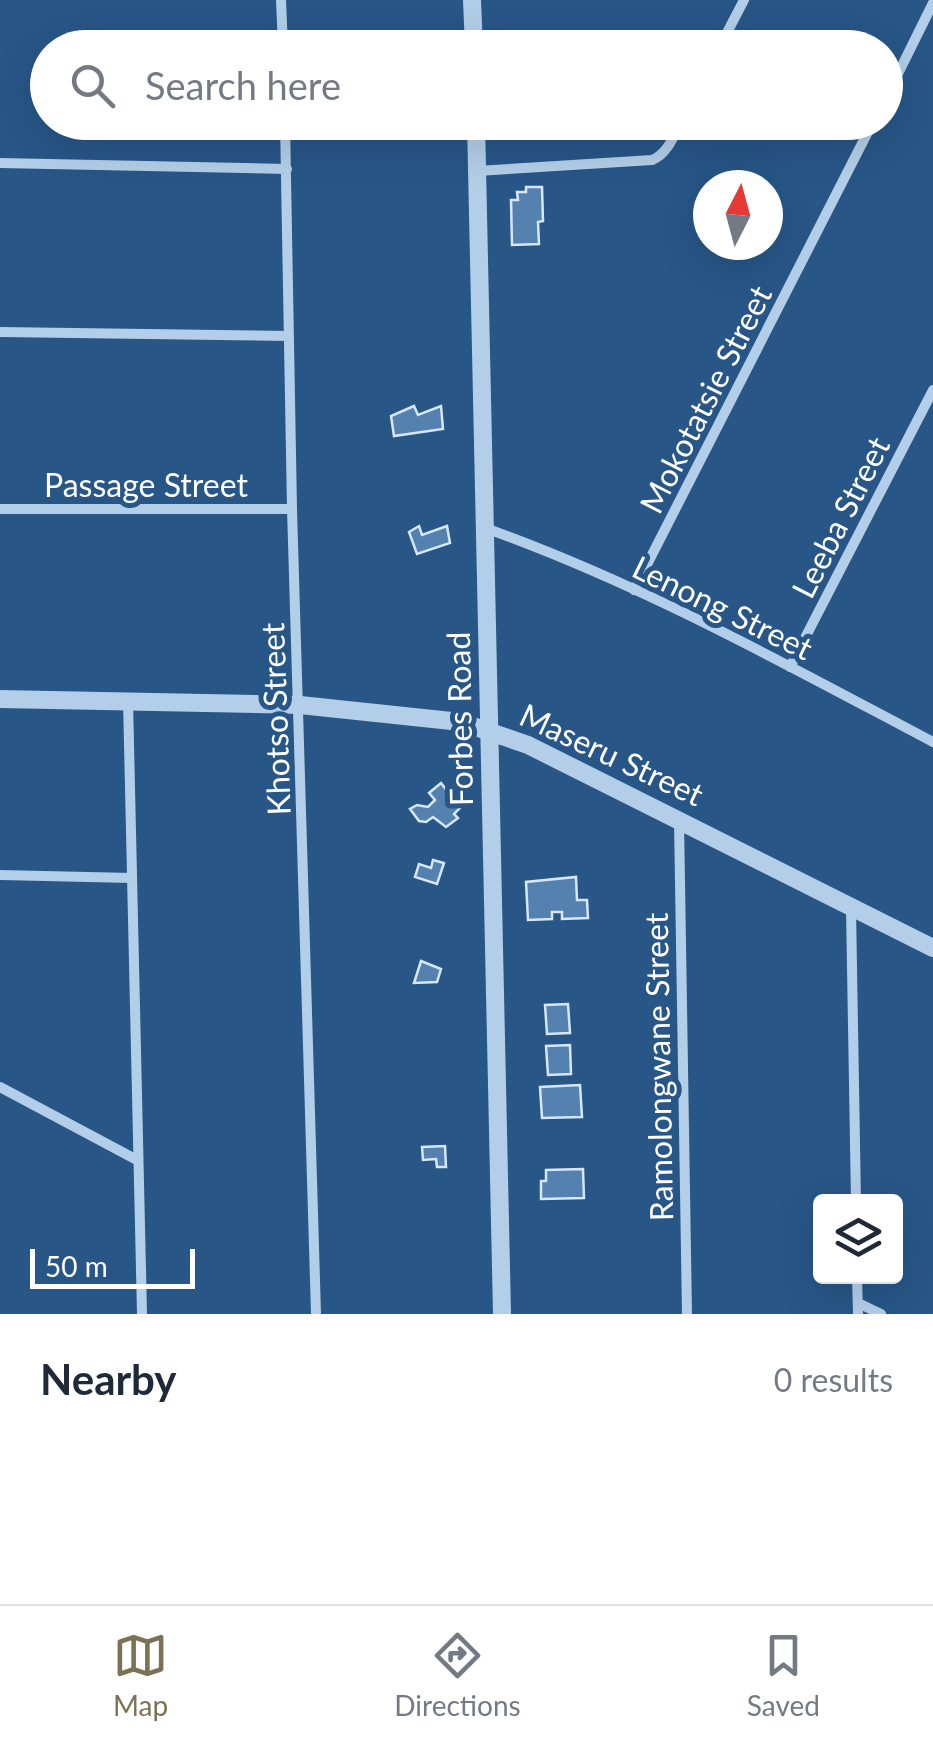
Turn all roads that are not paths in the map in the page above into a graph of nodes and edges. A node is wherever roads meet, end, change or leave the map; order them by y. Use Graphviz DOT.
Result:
graph roads {
  1 [pos="281,0"];
  2 [pos="472,0"];
  3 [pos="744,0"];
  4 [pos="932,1"];
  5 [pos="282,30"];
  6 [pos="473,30"];
  7 [pos="728,30"];
  8 [pos="903,62"];
  9 [pos="286,140"];
  10 [pos="477,140"];
  11 [pos="672,140"];
  12 [pos="865,140"];
  13 [pos="0,163"];
  14 [pos="287,168"];
  15 [pos="478,170"];
  16 [pos="0,332"];
  17 [pos="289,336"];
  18 [pos="933,390"];
  19 [pos="0,509"];
  20 [pos="292,509"];
  21 [pos="485,528"];
  22 [pos="634,590"];
  23 [pos="790,667"];
  24 [pos="0,700"];
  25 [pos="128,700"];
  26 [pos="300,705"];
  27 [pos="490,730"];
  28 [pos="933,742"];
  29 [pos="679,818"];
  30 [pos="0,875"];
  31 [pos="132,878"];
  32 [pos="851,905"];
  33 [pos="933,948"];
  34 [pos="0,1087"];
  35 [pos="137,1160"];
  36 [pos="856,1194"];
  37 [pos="858,1308"];
  38 [pos="142,1314"];
  39 [pos="316,1314"];
  40 [pos="502,1314"];
  41 [pos="687,1314"];
  42 [pos="881,1314"];
  1 -- 5 [label="street"];
  2 -- 6 [label="street"];
  3 -- 7 [label="street"];
  4 -- 8 [label="street"];
  9 -- 14 [label="street, Khotso Street"];
  10 -- 15 [label="street, Forbes Road"];
  11 -- 15 [label="street"];
  12 -- 22 [label="street, Mokotatsie Street"];
  13 -- 14 [label="street"];
  14 -- 17 [label="street, Khotso Street"];
  15 -- 21 [label="street, Forbes Road"];
  16 -- 17 [label="street"];
  17 -- 20 [label="street, Khotso Street"];
  18 -- 23 [label="street, Leeba Street"];
  19 -- 20 [label="street, Passage Street"];
  20 -- 26 [label="street, Khotso Street"];
  21 -- 22 [label="street, Lenong Street"];
  21 -- 27 [label="street, Forbes Road"];
  22 -- 23 [label="street, Lenong Street"];
  23 -- 28 [label="street, Lenong Street"];
  24 -- 25 [label="street, Maseru Street"];
  25 -- 26 [label="street, Maseru Street"];
  25 -- 31 [label="street"];
  26 -- 27 [label="street, Maseru Street"];
  26 -- 39 [label="street, Khotso Street"];
  27 -- 29 [label="street, Maseru Street"];
  27 -- 40 [label="street, Forbes Road"];
  29 -- 32 [label="street, Maseru Street"];
  29 -- 41 [label="street, Ramolongwane Street"];
  30 -- 31 [label="street"];
  31 -- 35 [label="street"];
  32 -- 33 [label="street, Maseru Street"];
  32 -- 36 [label="street"];
  34 -- 35 [label="street"];
  35 -- 38 [label="street"];
  37 -- 42 [label="street"];
}
